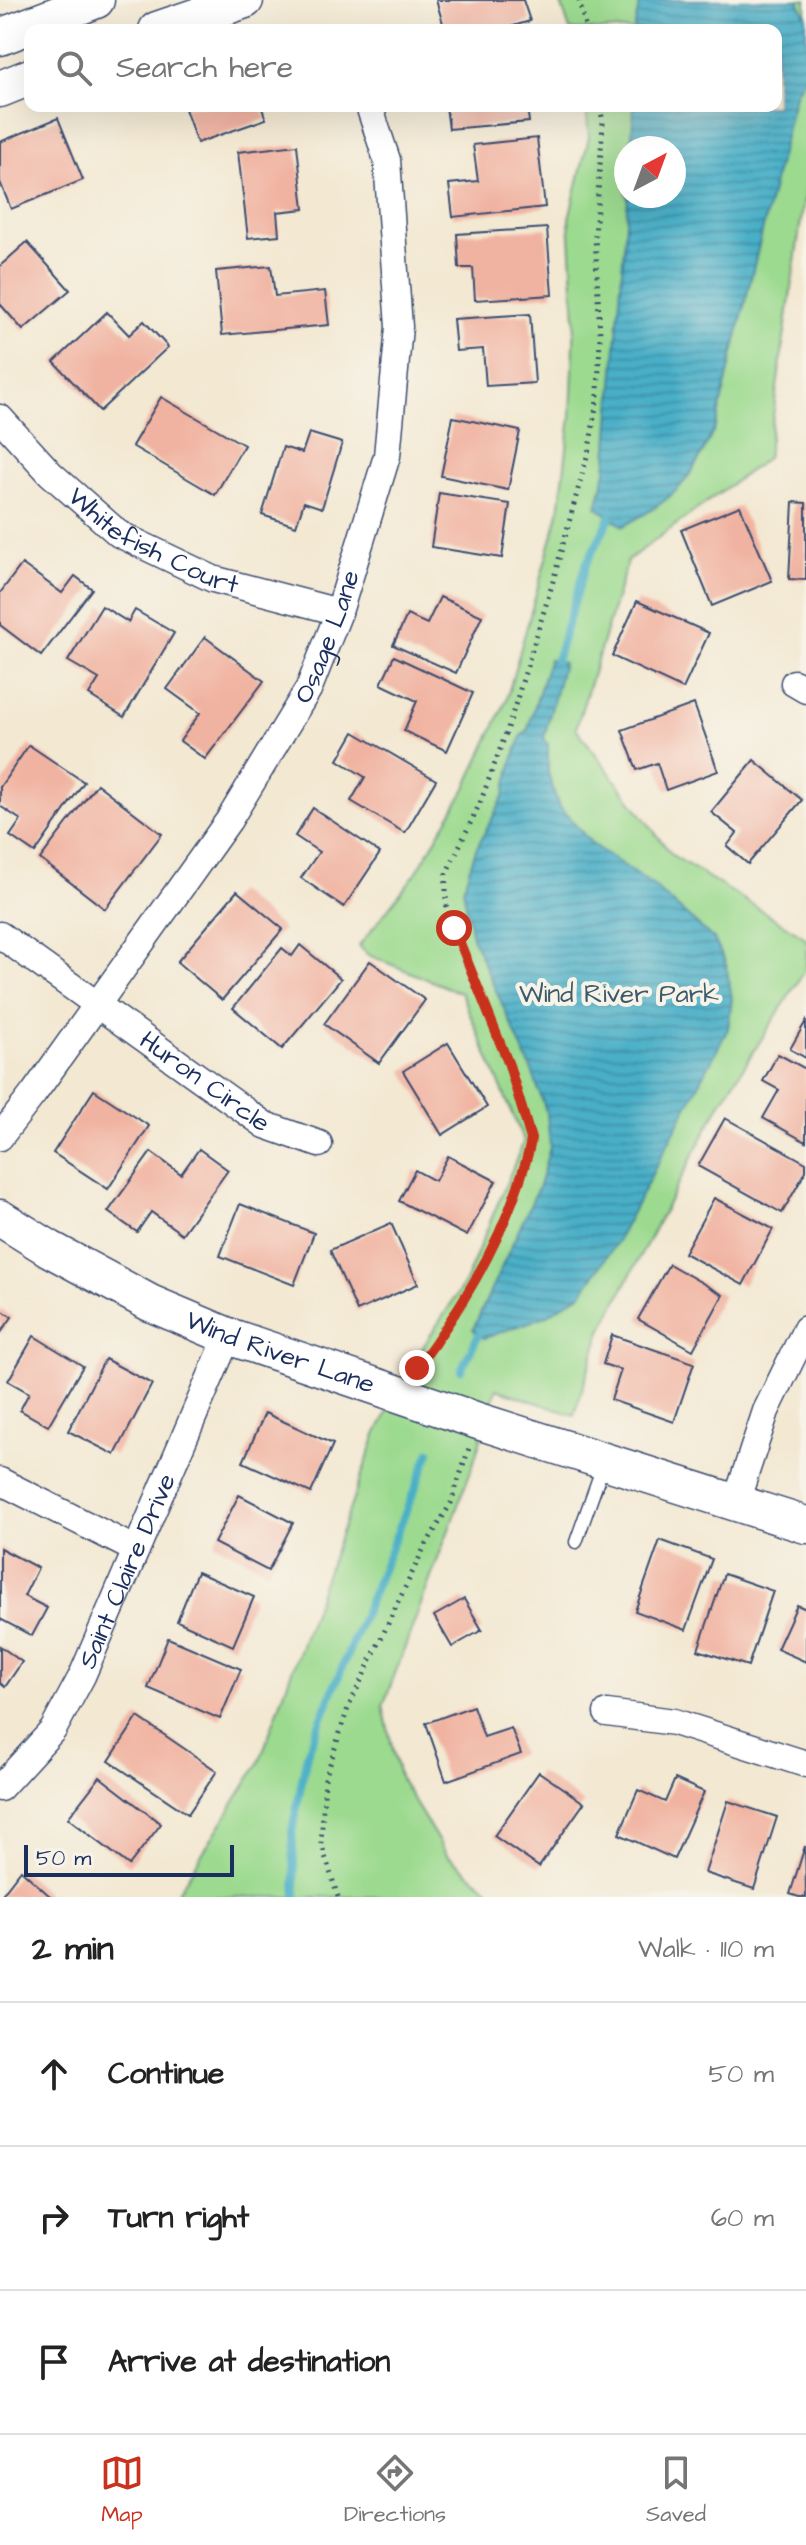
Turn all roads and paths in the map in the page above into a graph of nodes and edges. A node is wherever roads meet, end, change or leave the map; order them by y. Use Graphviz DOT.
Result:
graph roads {
  1 [pos="96,0"];
  2 [pos="245,0"];
  3 [pos="579,0"];
  4 [pos="34,24"];
  5 [pos="175,24"];
  6 [pos="585,24"];
  7 [pos="24,28"];
  8 [pos="0,37"];
  9 [pos="24,79"];
  10 [pos="0,89"];
  11 [pos="371,112"];
  12 [pos="601,112"];
  13 [pos="0,418"];
  14 [pos="339,612"];
  15 [pos="0,935"];
  16 [pos="97,1003"];
  17 [pos="0,1137"];
  18 [pos="319,1144"];
  19 [pos="0,1218"];
  20 [pos="806,1329"];
  21 [pos="228,1336"];
  22 [pos="417,1368"];
  23 [pos="470,1445"];
  24 [pos="605,1461"];
  25 [pos="0,1481"];
  26 [pos="736,1502"];
  27 [pos="806,1525"];
  28 [pos="576,1542"];
  29 [pos="136,1550"];
  30 [pos="607,1713"];
  31 [pos="806,1764"];
  32 [pos="0,1788"];
  33 [pos="338,1897"];
  1 -- 4 [label="street"];
  2 -- 5 [label="street"];
  3 -- 6 [label="path"];
  7 -- 8 [label="street"];
  9 -- 10 [label="street"];
  11 -- 14 [label="street, Osage Lane"];
  12 -- 22 [label="path"];
  13 -- 14 [label="street, Whitefish Court"];
  14 -- 16 [label="street, Osage Lane"];
  15 -- 16 [label="street, Huron Circle"];
  16 -- 17 [label="street, Osage Lane"];
  16 -- 18 [label="street, Huron Circle"];
  19 -- 21 [label="street, Wind River Lane"];
  20 -- 26 [label="street"];
  21 -- 24 [label="street, Wind River Lane"];
  21 -- 29 [label="street, Saint Claire Drive"];
  23 -- 33 [label="path"];
  24 -- 26 [label="street, Wind River Lane"];
  24 -- 28 [label="lane"];
  25 -- 29 [label="street"];
  26 -- 27 [label="street, Wind River Lane"];
  29 -- 32 [label="street, Saint Claire Drive"];
  30 -- 31 [label="street"];
}
